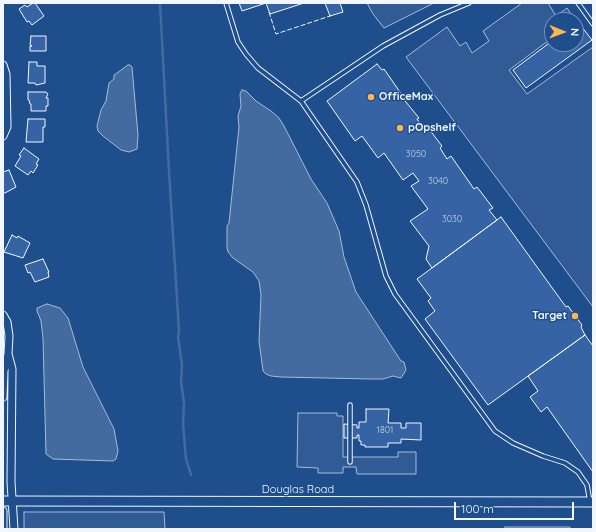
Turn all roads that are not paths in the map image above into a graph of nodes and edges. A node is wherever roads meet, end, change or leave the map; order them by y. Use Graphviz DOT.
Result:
graph roads {
  1 [pos="226,3"];
  2 [pos="469,3"];
  3 [pos="578,3"];
  4 [pos="593,24"];
  5 [pos="3,65"];
  6 [pos="301,101"];
  7 [pos="3,136"];
  8 [pos="3,315"];
  9 [pos="8,354"];
  10 [pos="3,397"];
  11 [pos="350,405"];
  12 [pos="350,462"];
  13 [pos="3,501"];
  14 [pos="13,501"];
  15 [pos="591,502"];
  16 [pos="3,511"];
  17 [pos="3,529"];
  18 [pos="14,529"];
  1 -- 6 [label="lane"];
  2 -- 6 [label="lane"];
  3 -- 4 [label="lane"];
  5 -- 7 [label="street"];
  6 -- 15 [label="lane"];
  8 -- 9 [label="street"];
  9 -- 10 [label="street"];
  9 -- 14 [label="street"];
  11 -- 12 [label="lane"];
  13 -- 14 [label="street, Douglas Road"];
  14 -- 15 [label="street, Douglas Road"];
  14 -- 18 [label="street"];
  16 -- 17 [label="street"];
}
